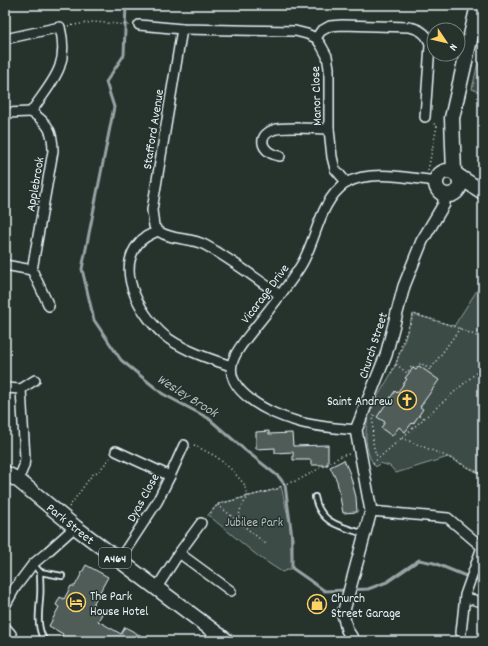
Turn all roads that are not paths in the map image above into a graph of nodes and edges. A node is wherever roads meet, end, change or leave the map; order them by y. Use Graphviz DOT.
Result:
graph roads {
  1 [pos="478,5"];
  2 [pos="136,25"];
  3 [pos="182,29"];
  4 [pos="316,38"];
  5 [pos="5,40"];
  6 [pos="31,112"];
  7 [pos="5,113"];
  8 [pos="425,117"];
  9 [pos="330,129"];
  10 [pos="280,156"];
  11 [pos="431,180"];
  12 [pos="347,183"];
  13 [pos="453,183"];
  14 [pos="483,192"];
  15 [pos="483,196"];
  16 [pos="158,231"];
  17 [pos="5,265"];
  18 [pos="32,270"];
  19 [pos="280,295"];
  20 [pos="49,306"];
  21 [pos="231,366"];
  22 [pos="35,380"];
  23 [pos="5,388"];
  24 [pos="21,389"];
  25 [pos="356,430"];
  26 [pos="184,445"];
  27 [pos="116,451"];
  28 [pos="5,473"];
  29 [pos="170,476"];
  30 [pos="18,480"];
  31 [pos="315,497"];
  32 [pos="371,510"];
  33 [pos="201,523"];
  34 [pos="75,527"];
  35 [pos="365,534"];
  36 [pos="482,547"];
  37 [pos="179,553"];
  38 [pos="119,560"];
  39 [pos="32,564"];
  40 [pos="40,572"];
  41 [pos="62,576"];
  42 [pos="156,589"];
  43 [pos="231,591"];
  44 [pos="465,598"];
  45 [pos="483,602"];
  46 [pos="5,606"];
  47 [pos="5,627"];
  48 [pos="461,633"];
  49 [pos="14,641"];
  50 [pos="45,641"];
  51 [pos="227,641"];
  52 [pos="354,641"];
  1 -- 13 [label="main road"];
  2 -- 3 [label="street"];
  3 -- 4 [label="street"];
  3 -- 16 [label="street, Stafford Avenue"];
  4 -- 8 [label="street"];
  4 -- 9 [label="street, Manor Close"];
  5 -- 6 [label="street"];
  6 -- 7 [label="street"];
  6 -- 18 [label="street, Applebrook"];
  9 -- 10 [label="street"];
  9 -- 12 [label="street, Manor Close"];
  11 -- 12 [label="street, Vicarage Drive"];
  11 -- 13 [label="main road"];
  11 -- 13 [label="main road"];
  12 -- 19 [label="street, Vicarage Drive"];
  13 -- 14 [label="main road"];
  13 -- 15 [label="main road"];
  13 -- 25 [label="street, Church Street"];
  16 -- 19 [label="street"];
  16 -- 21 [label="street"];
  17 -- 18 [label="street"];
  18 -- 20 [label="street"];
  19 -- 21 [label="street, Vicarage Drive"];
  21 -- 25 [label="street"];
  22 -- 24 [label="street"];
  23 -- 24 [label="street"];
  24 -- 30 [label="street"];
  25 -- 32 [label="street"];
  26 -- 29 [label="street"];
  27 -- 29 [label="street, Dyas Close"];
  28 -- 30 [label="main road, Park Street / A464"];
  29 -- 38 [label="street, Dyas Close"];
  30 -- 34 [label="main road, Park Street / A464"];
  31 -- 35 [label="lane"];
  32 -- 35 [label="street"];
  32 -- 36 [label="street"];
  33 -- 37 [label="street"];
  34 -- 38 [label="main road, Park Street / A464"];
  34 -- 39 [label="street"];
  35 -- 52 [label="street"];
  36 -- 44 [label="street"];
  37 -- 42 [label="street"];
  37 -- 43 [label="street"];
  38 -- 42 [label="main road, Park Street / A464"];
  39 -- 40 [label="lane"];
  39 -- 46 [label="street"];
  40 -- 41 [label="lane"];
  40 -- 50 [label="lane"];
  42 -- 51 [label="main road, Park Street / A464"];
  44 -- 45 [label="street"];
  44 -- 48 [label="street"];
  47 -- 49 [label="street"];
}
